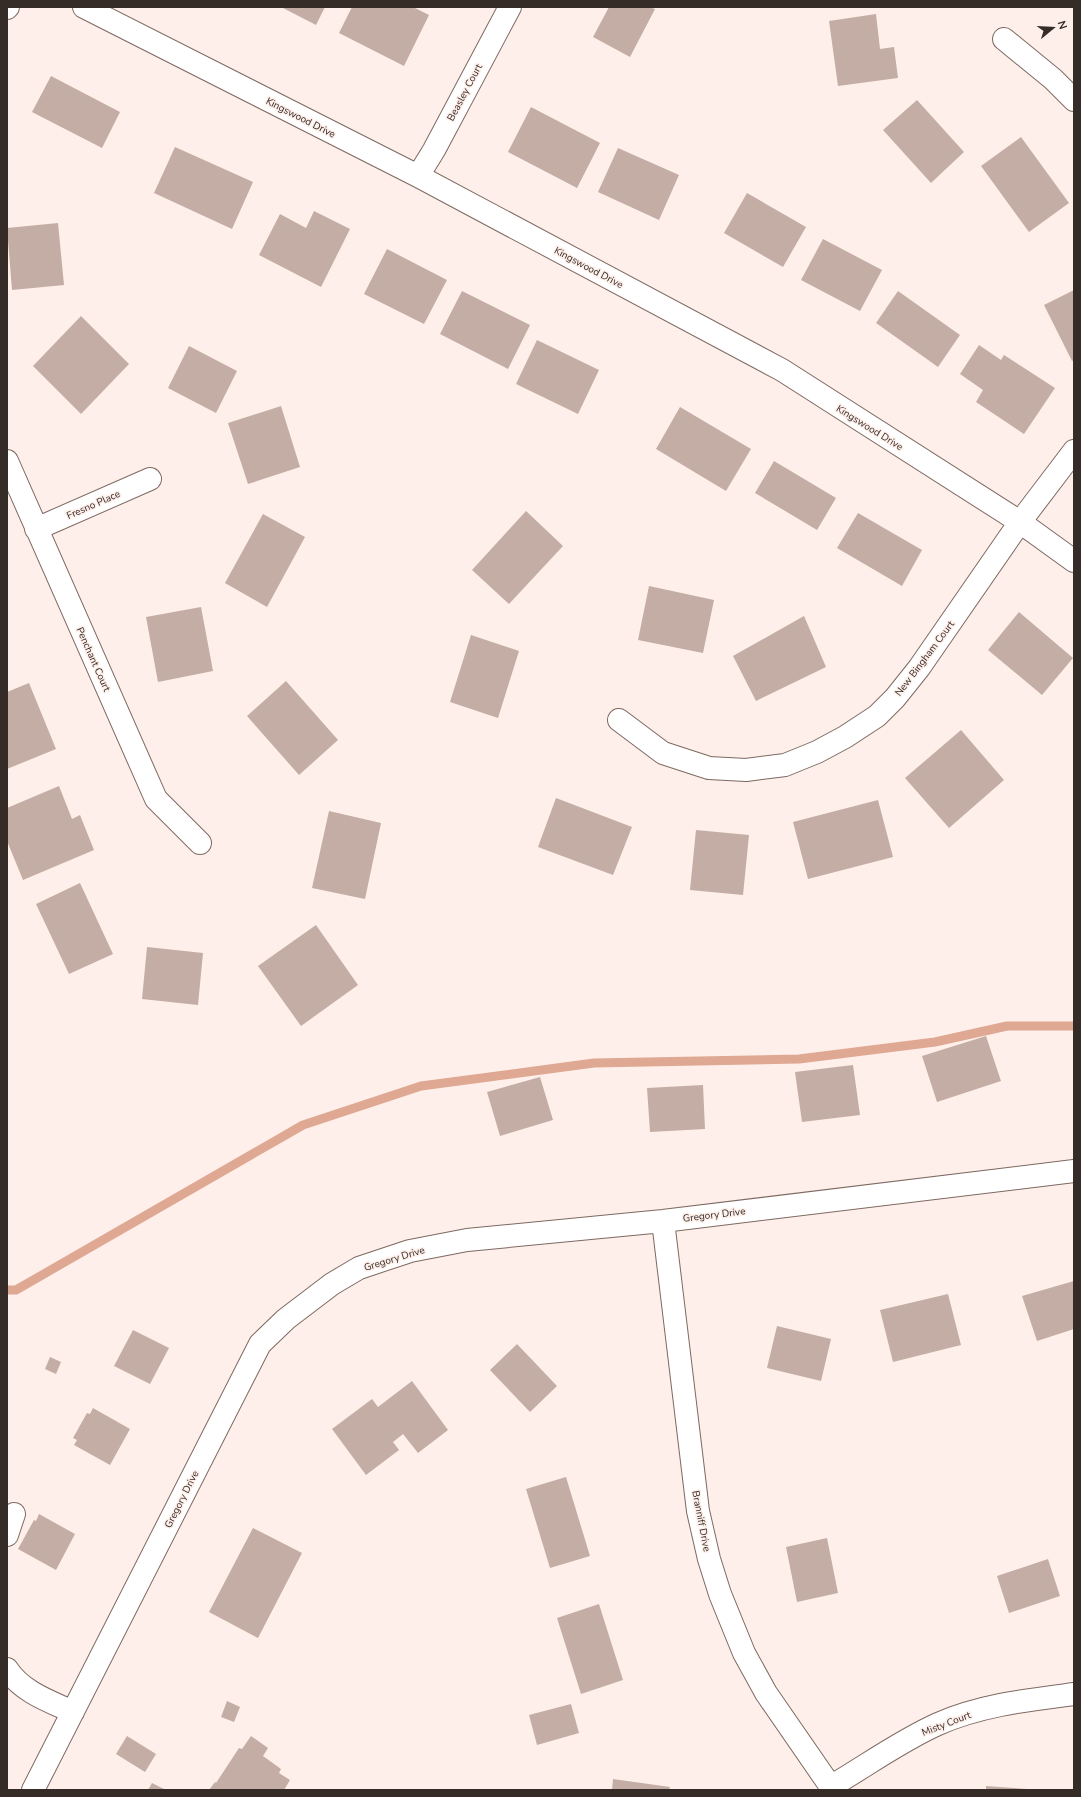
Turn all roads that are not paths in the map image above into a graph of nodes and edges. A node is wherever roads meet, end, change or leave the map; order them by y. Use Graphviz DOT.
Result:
graph roads {
  1 [pos="84,7"];
  2 [pos="510,7"];
  3 [pos="1004,39"];
  4 [pos="1074,100"];
  5 [pos="418,176"];
  6 [pos="1074,451"];
  7 [pos="7,461"];
  8 [pos="150,479"];
  9 [pos="1020,522"];
  10 [pos="36,529"];
  11 [pos="1074,561"];
  12 [pos="620,720"];
  13 [pos="200,843"];
  14 [pos="1074,1170"];
  15 [pos="663,1221"];
  16 [pos="14,1514"];
  17 [pos="7,1535"];
  18 [pos="7,1669"];
  19 [pos="1074,1694"];
  20 [pos="73,1712"];
  21 [pos="832,1788"];
  22 [pos="33,1790"];
  1 -- 5 [label="street, Kingswood Drive"];
  2 -- 5 [label="street, Beasley Court"];
  3 -- 4 [label="street"];
  5 -- 9 [label="street, Kingswood Drive"];
  6 -- 9 [label="street, New Bingham Court"];
  7 -- 10 [label="street, Penchant Court"];
  8 -- 10 [label="street, Fresno Place"];
  9 -- 11 [label="street, Kingswood Drive"];
  9 -- 12 [label="street, New Bingham Court"];
  10 -- 13 [label="street, Penchant Court"];
  14 -- 15 [label="street, Gregory Drive"];
  15 -- 20 [label="street, Gregory Drive"];
  15 -- 21 [label="street, Branniff Drive"];
  16 -- 17 [label="street"];
  18 -- 20 [label="street"];
  19 -- 21 [label="street, Misty Court"];
  20 -- 22 [label="street, Gregory Drive"];
}
